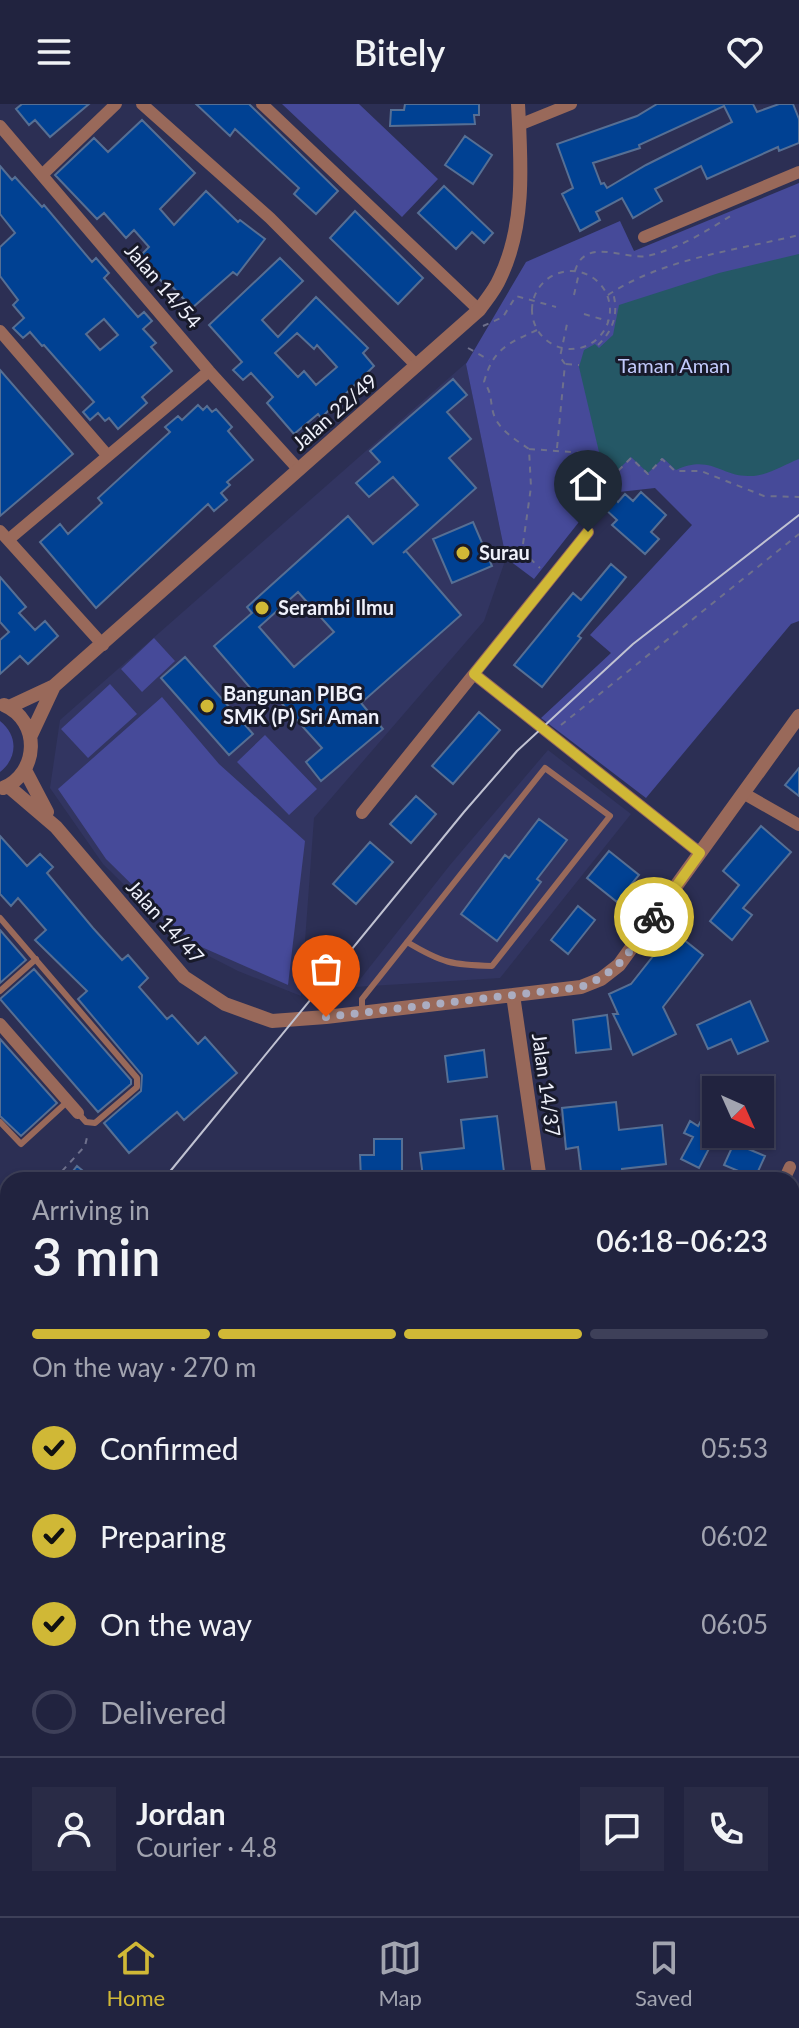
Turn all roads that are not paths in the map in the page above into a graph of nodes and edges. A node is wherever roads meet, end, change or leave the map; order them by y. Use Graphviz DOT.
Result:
graph roads {
  1 [pos="116,104"];
  2 [pos="142,104"];
  3 [pos="262,104"];
  4 [pos="518,104"];
  5 [pos="571,104"];
  6 [pos="519,125"];
  7 [pos="0,126"];
  8 [pos="799,172"];
  9 [pos="42,175"];
  10 [pos="644,237"];
  11 [pos="476,315"];
  12 [pos="0,331"];
  13 [pos="417,366"];
  14 [pos="209,371"];
  15 [pos="107,455"];
  16 [pos="299,470"];
  17 [pos="588,532"];
  18 [pos="4,536"];
  19 [pos="103,645"];
  20 [pos="474,674"];
  21 [pos="54,686"];
  22 [pos="5,705"];
  23 [pos="799,716"];
  24 [pos="31,735"];
  25 [pos="25,770"];
  26 [pos="4,788"];
  27 [pos="743,793"];
  28 [pos="362,813"];
  29 [pos="799,825"];
  30 [pos="56,827"];
  31 [pos="700,853"];
  32 [pos="0,918"];
  33 [pos="407,942"];
  34 [pos="36,959"];
  35 [pos="0,991"];
  36 [pos="513,995"];
  37 [pos="362,1013"];
  38 [pos="0,1024"];
  39 [pos="68,1101"];
  40 [pos="78,1113"];
  41 [pos="0,1122"];
  42 [pos="790,1167"];
  43 [pos="539,1172"];
  44 [pos="788,1172"];
  1 -- 9 [label="street"];
  2 -- 13 [label="street"];
  3 -- 11 [label="street"];
  4 -- 6 [label="street, Jalan 22/49"];
  5 -- 6 [label="street"];
  6 -- 11 [label="street, Jalan 22/49"];
  7 -- 9 [label="street, Jalan 14/54"];
  8 -- 10 [label="street"];
  9 -- 14 [label="street, Jalan 14/54"];
  11 -- 13 [label="street, Jalan 22/49"];
  12 -- 15 [label="street"];
  13 -- 16 [label="street, Jalan 22/49"];
  14 -- 15 [label="street"];
  14 -- 16 [label="street, Jalan 14/54"];
  15 -- 18 [label="street"];
  16 -- 19 [label="street, Jalan 22/49"];
  17 -- 20 [label="street"];
  18 -- 19 [label="street"];
  19 -- 21 [label="street, Jalan 22/49"];
  20 -- 28 [label="street"];
  20 -- 31 [label="street"];
  21 -- 22 [label="street, Jalan 22/49"];
  21 -- 24 [label="street, Jalan 22/49"];
  22 -- 24 [label="street"];
  23 -- 27 [label="street, Jalan 14/47"];
  24 -- 25 [label="street, Jalan 22/49"];
  25 -- 26 [label="street"];
  25 -- 30 [label="street, Jalan 14/47"];
  26 -- 30 [label="street, Jalan 14/47"];
  27 -- 29 [label="street"];
  27 -- 31 [label="street, Jalan 14/47"];
  30 -- 37 [label="street, Jalan 14/47"];
  31 -- 36 [label="street, Jalan 14/47"];
  32 -- 34 [label="lane"];
  33 -- 33 [label="lane"];
  33 -- 37 [label="lane"];
  34 -- 35 [label="lane"];
  34 -- 40 [label="lane"];
  36 -- 37 [label="street, Jalan 14/47"];
  36 -- 43 [label="street, Jalan 14/37"];
  38 -- 39 [label="street"];
  39 -- 40 [label="street"];
  39 -- 41 [label="lane"];
  42 -- 44 [label="street"];
}
